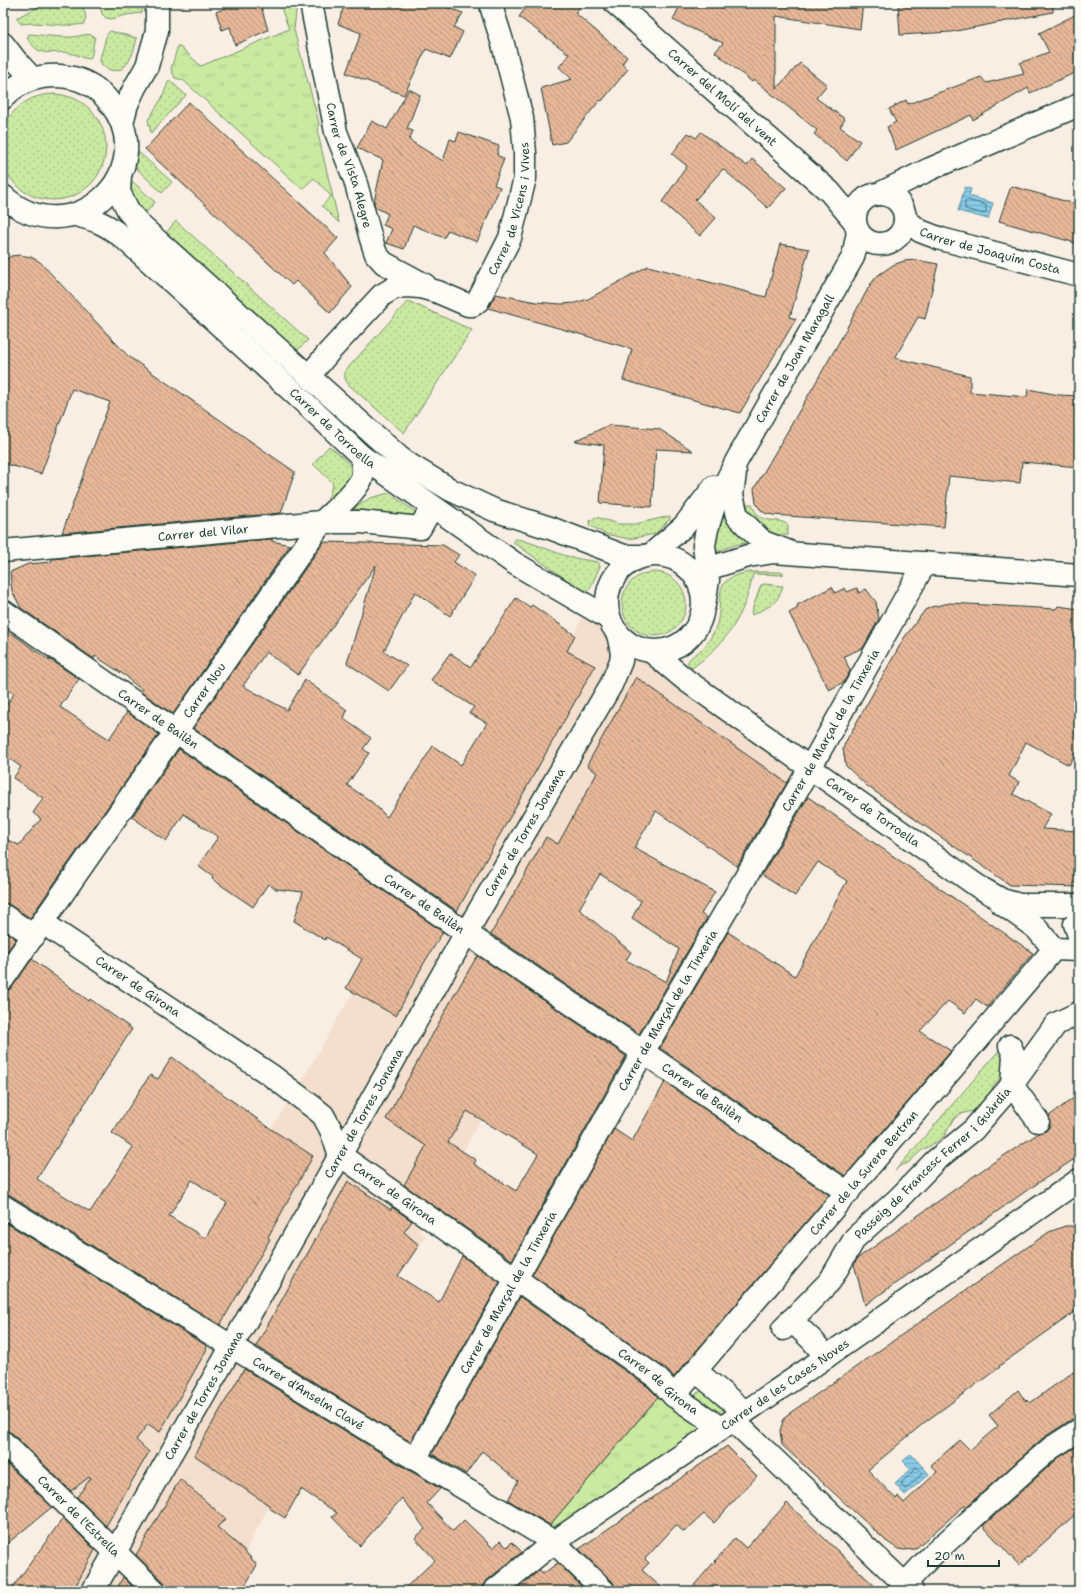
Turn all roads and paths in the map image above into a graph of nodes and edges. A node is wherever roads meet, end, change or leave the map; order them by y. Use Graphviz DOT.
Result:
graph roads {
  1 [pos="157,3"];
  2 [pos="311,3"];
  3 [pos="492,3"];
  4 [pos="615,3"];
  5 [pos="3,44"];
  6 [pos="142,75"];
  7 [pos="33,79"];
  8 [pos="102,94"];
  9 [pos="3,98"];
  10 [pos="1079,106"];
  11 [pos="122,123"];
  12 [pos="120,175"];
  13 [pos="830,192"];
  14 [pos="3,196"];
  15 [pos="890,199"];
  16 [pos="27,213"];
  17 [pos="76,215"];
  18 [pos="3,216"];
  19 [pos="857,227"];
  20 [pos="371,239"];
  21 [pos="878,244"];
  22 [pos="853,257"];
  23 [pos="1079,275"];
  24 [pos="438,292"];
  25 [pos="375,303"];
  26 [pos="309,376"];
  27 [pos="361,456"];
  28 [pos="737,460"];
  29 [pos="432,507"];
  30 [pos="322,522"];
  31 [pos="3,551"];
  32 [pos="783,552"];
  33 [pos="649,554"];
  34 [pos="925,563"];
  35 [pos="699,570"];
  36 [pos="1079,575"];
  37 [pos="3,611"];
  38 [pos="614,627"];
  39 [pos="646,651"];
  40 [pos="621,661"];
  41 [pos="176,731"];
  42 [pos="810,768"];
  43 [pos="979,887"];
  44 [pos="1079,905"];
  45 [pos="3,915"];
  46 [pos="1079,920"];
  47 [pos="39,929"];
  48 [pos="466,933"];
  49 [pos="1079,936"];
  50 [pos="1054,949"];
  51 [pos="1079,950"];
  52 [pos="3,979"];
  53 [pos="1079,1013"];
  54 [pos="1010,1046"];
  55 [pos="643,1052"];
  56 [pos="1012,1085"];
  57 [pos="1038,1121"];
  58 [pos="340,1155"];
  59 [pos="1078,1183"];
  60 [pos="848,1193"];
  61 [pos="3,1206"];
  62 [pos="516,1279"];
  63 [pos="232,1347"];
  64 [pos="826,1357"];
  65 [pos="696,1371"];
  66 [pos="674,1396"];
  67 [pos="733,1420"];
  68 [pos="1079,1430"];
  69 [pos="3,1442"];
  70 [pos="415,1460"];
  71 [pos="554,1542"];
  72 [pos="115,1551"];
  73 [pos="908,1587"];
  74 [pos="93,1591"];
  75 [pos="155,1591"];
  76 [pos="494,1591"];
  77 [pos="604,1591"];
  1 -- 6 [label="street"];
  2 -- 20 [label="street, Carrer de Vista Alegre"];
  3 -- 24 [label="street, Carrer de Vicens i Vives"];
  4 -- 13 [label="street, Carrer del Molí del vent"];
  5 -- 7 [label="street"];
  6 -- 8 [label="street"];
  6 -- 11 [label="street"];
  7 -- 8 [label="street"];
  7 -- 9 [label="street"];
  8 -- 11 [label="street"];
  10 -- 15 [label="street"];
  11 -- 12 [label="street"];
  12 -- 17 [label="street"];
  12 -- 26 [label="street"];
  13 -- 15 [label="street, Carrer del Molí del vent"];
  13 -- 19 [label="street, Carrer del Molí del vent"];
  14 -- 16 [label="street"];
  15 -- 19 [label="street"];
  15 -- 21 [label="street"];
  15 -- 23 [label="street, Carrer de Joaquim Costa"];
  16 -- 17 [label="street"];
  16 -- 18 [label="street"];
  17 -- 27 [label="street, Carrer de Torroella"];
  19 -- 21 [label="street"];
  19 -- 22 [label="street, Carrer de Joan Maragall"];
  20 -- 24 [label="street, Carrer de Vista Alegre"];
  20 -- 25 [label="street"];
  21 -- 22 [label="street"];
  22 -- 28 [label="street, Carrer de Joan Maragall"];
  24 -- 25 [label="street, Carrer de Vicens i Vives"];
  25 -- 26 [label="street, Carrer de Vicens i Vives"];
  26 -- 33 [label="street"];
  27 -- 29 [label="street, Carrer de Torroella"];
  27 -- 30 [label="street"];
  28 -- 32 [label="street"];
  28 -- 33 [label="street, Carrer de Joan Maragall"];
  28 -- 35 [label="street, Carrer de Joan Maragall"];
  29 -- 30 [label="street"];
  29 -- 38 [label="street, Carrer de Torroella"];
  30 -- 31 [label="street, Carrer del Vilar"];
  30 -- 41 [label="street, Carrer Nou"];
  32 -- 34 [label="street"];
  32 -- 35 [label="street"];
  33 -- 35 [label="street"];
  33 -- 38 [label="street"];
  34 -- 36 [label="street"];
  34 -- 42 [label="street, Carrer de Marçal de la Tinxeria"];
  35 -- 39 [label="street, Carrer de Joan Maragall"];
  37 -- 41 [label="street, Carrer de Bailèn"];
  38 -- 39 [label="street"];
  38 -- 40 [label="street, Carrer de Torres Jonama"];
  39 -- 40 [label="street"];
  39 -- 42 [label="street, Carrer de Torroella"];
  40 -- 48 [label="street, Carrer de Torres Jonama"];
  41 -- 47 [label="street, Carrer Nou"];
  41 -- 48 [label="street, Carrer de Bailèn"];
  42 -- 43 [label="street, Carrer de Torroella"];
  42 -- 55 [label="street, Carrer de Marçal de la Tinxeria"];
  43 -- 44 [label="street, Carrer de Torroella"];
  43 -- 50 [label="street, Carrer de Torroella"];
  45 -- 47 [label="street, Carrer de Girona"];
  46 -- 49 [label="street"];
  47 -- 52 [label="street, Carrer Nou"];
  47 -- 58 [label="street, Carrer de Girona"];
  48 -- 55 [label="street, Carrer de Bailèn"];
  48 -- 58 [label="street, Carrer de Torres Jonama"];
  50 -- 51 [label="street"];
  50 -- 60 [label="street, Carrer de la Surera Bertran"];
  53 -- 56 [label="street, Passeig de Francesc Ferrer i Guàrdia"];
  54 -- 56 [label="street"];
  55 -- 60 [label="street, Carrer de Bailèn"];
  55 -- 62 [label="street, Carrer de Marçal de la Tinxeria"];
  56 -- 57 [label="street"];
  56 -- 64 [label="street, Passeig de Francesc Ferrer i Guàrdia"];
  58 -- 62 [label="street, Carrer de Girona"];
  58 -- 63 [label="street, Carrer de Torres Jonama"];
  59 -- 64 [label="street, Carrer de les Cases Noves"];
  60 -- 65 [label="street, Carrer de la Surera Bertran"];
  61 -- 63 [label="street, Carrer d'Anselm Clavé"];
  62 -- 66 [label="street, Carrer de Girona"];
  62 -- 70 [label="street, Carrer de Marçal de la Tinxeria"];
  63 -- 70 [label="street, Carrer d'Anselm Clavé"];
  63 -- 72 [label="street, Carrer de Torres Jonama"];
  64 -- 67 [label="street, Carrer de les Cases Noves"];
  65 -- 66 [label="street, Carrer de la Surera Bertran"];
  65 -- 67 [label="street"];
  66 -- 67 [label="street, Carrer de Girona"];
  67 -- 71 [label="street, Carrer de les Cases Noves"];
  67 -- 73 [label="street, Carrer de Girona"];
  68 -- 73 [label="street"];
  69 -- 72 [label="street, Carrer de l'Estrella"];
  70 -- 71 [label="street, Carrer d'Anselm Clavé"];
  71 -- 76 [label="street, Carrer de les Cases Noves"];
  71 -- 77 [label="street, Carrer d'Anselm Clavé"];
  72 -- 74 [label="street, Carrer de Torres Jonama"];
  72 -- 75 [label="street, Carrer de l'Estrella"];
}
